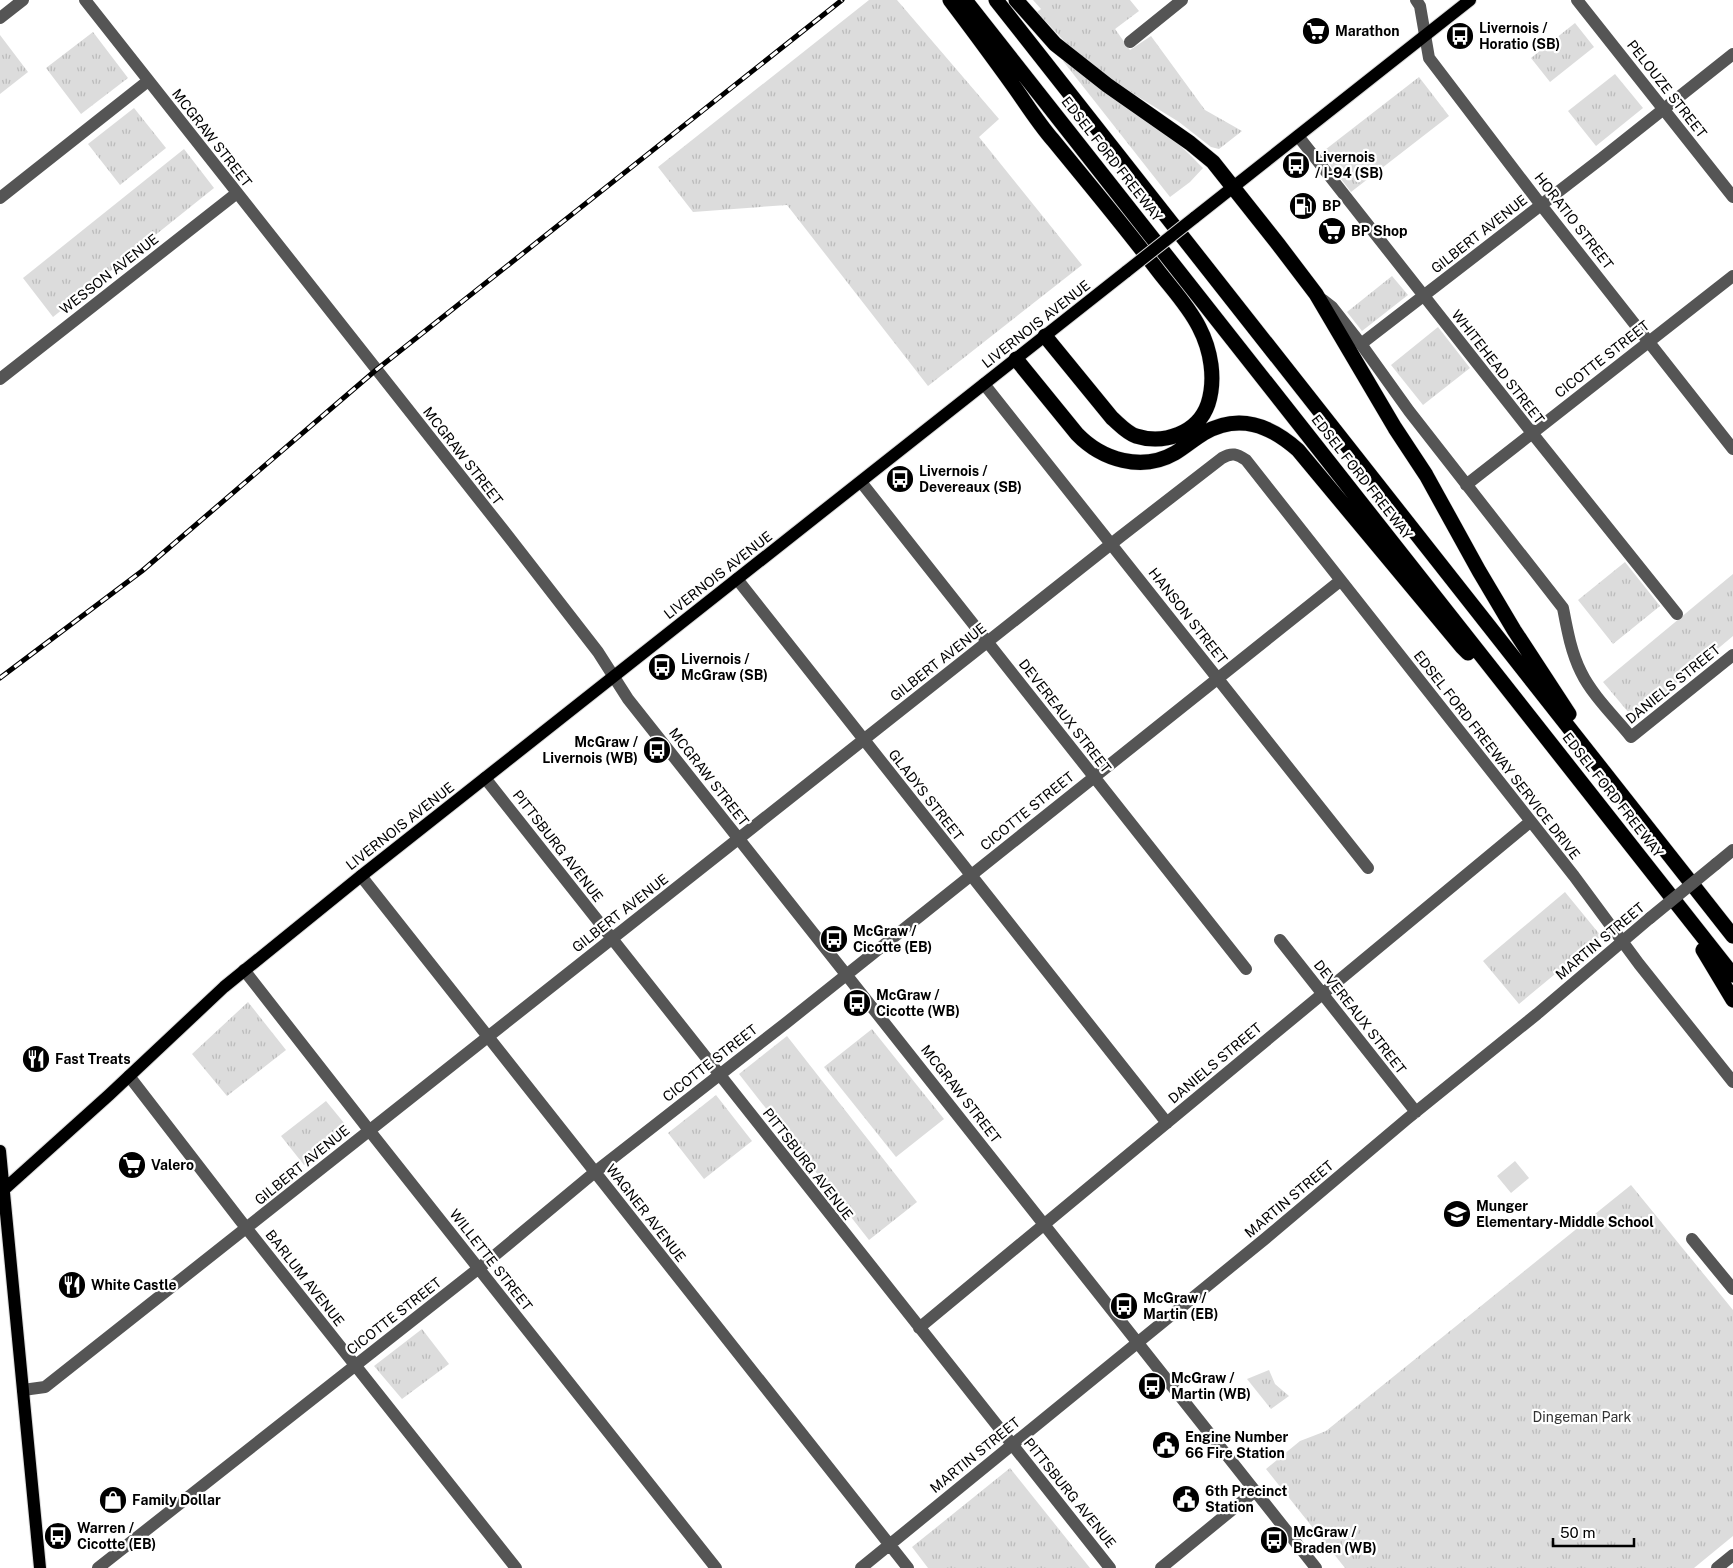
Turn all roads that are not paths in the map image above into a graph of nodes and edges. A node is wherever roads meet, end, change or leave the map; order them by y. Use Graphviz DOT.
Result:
graph roads {
  1 [pos="23,0"];
  2 [pos="85,0"];
  3 [pos="950,0"];
  4 [pos="965,0"];
  5 [pos="996,0"];
  6 [pos="1016,0"];
  7 [pos="1182,0"];
  8 [pos="1416,0"];
  9 [pos="1470,0"];
  10 [pos="1577,0"];
  11 [pos="0,18"];
  12 [pos="1425,36"];
  13 [pos="1130,42"];
  14 [pos="1733,54"];
  15 [pos="148,81"];
  16 [pos="1663,110"];
  17 [pos="1298,136"];
  18 [pos="1229,191"];
  19 [pos="237,193"];
  20 [pos="1733,197"];
  21 [pos="0,198"];
  22 [pos="1541,205"];
  23 [pos="1733,276"];
  24 [pos="1316,294"];
  25 [pos="1424,296"];
  26 [pos="1045,336"];
  27 [pos="1650,342"];
  28 [pos="1361,344"];
  29 [pos="1016,359"];
  30 [pos="0,379"];
  31 [pos="984,384"];
  32 [pos="1532,433"];
  33 [pos="1733,449"];
  34 [pos="1233,454"];
  35 [pos="861,482"];
  36 [pos="1466,485"];
  37 [pos="1111,544"];
  38 [pos="737,579"];
  39 [pos="1340,581"];
  40 [pos="1677,614"];
  41 [pos="988,642"];
  42 [pos="1733,655"];
  43 [pos="614,676"];
  44 [pos="1218,679"];
  45 [pos="1504,684"];
  46 [pos="863,740"];
  47 [pos="1598,764"];
  48 [pos="1094,777"];
  49 [pos="485,778"];
  50 [pos="1530,822"];
  51 [pos="739,839"];
  52 [pos="1733,850"];
  53 [pos="1368,868"];
  54 [pos="361,876"];
  55 [pos="971,876"];
  56 [pos="1686,916"];
  57 [pos="1718,917"];
  58 [pos="1733,931"];
  59 [pos="1733,936"];
  60 [pos="612,939"];
  61 [pos="1280,940"];
  62 [pos="1623,941"];
  63 [pos="1246,969"];
  64 [pos="244,970"];
  65 [pos="847,974"];
  66 [pos="1733,975"];
  67 [pos="1322,994"];
  68 [pos="1733,1000"];
  69 [pos="488,1036"];
  70 [pos="719,1075"];
  71 [pos="129,1076"];
  72 [pos="1733,1082"];
  73 [pos="1416,1112"];
  74 [pos="1167,1123"];
  75 [pos="369,1130"];
  76 [pos="0,1151"];
  77 [pos="595,1172"];
  78 [pos="2,1192"];
  79 [pos="1044,1224"];
  80 [pos="247,1228"];
  81 [pos="1692,1239"];
  82 [pos="479,1268"];
  83 [pos="1733,1289"];
  84 [pos="918,1328"];
  85 [pos="1137,1342"];
  86 [pos="355,1366"];
  87 [pos="23,1390"];
  88 [pos="1012,1444"];
  89 [pos="1255,1491"];
  90 [pos="889,1544"];
  91 [pos="1733,1555"];
  92 [pos="40,1568"];
  93 [pos="98,1568"];
  94 [pos="516,1568"];
  95 [pos="716,1568"];
  96 [pos="861,1568"];
  97 [pos="908,1568"];
  98 [pos="1110,1568"];
  99 [pos="1161,1568"];
  100 [pos="1316,1568"];
  101 [pos="1717,1568"];
  1 -- 11 [label="street"];
  2 -- 15 [label="street, MCGRAW STREET"];
  3 -- 26 [label="highway"];
  4 -- 45 [label="highway, EDSEL FORD FREEWAY"];
  5 -- 47 [label="highway, EDSEL FORD FREEWAY"];
  6 -- 18 [label="highway"];
  7 -- 13 [label="street"];
  8 -- 12 [label="street, HORATIO STREET"];
  9 -- 12 [label="main road, LIVERNOIS AVENUE"];
  10 -- 16 [label="street, PELOUZE STREET"];
  12 -- 17 [label="main road, LIVERNOIS AVENUE"];
  12 -- 22 [label="street, HORATIO STREET"];
  14 -- 16 [label="street, GILBERT AVENUE"];
  15 -- 19 [label="street, MCGRAW STREET"];
  15 -- 21 [label="street"];
  16 -- 20 [label="street, PELOUZE STREET"];
  16 -- 22 [label="street, GILBERT AVENUE"];
  17 -- 18 [label="main road, LIVERNOIS AVENUE"];
  17 -- 25 [label="street, WHITEHEAD STREET"];
  18 -- 24 [label="highway"];
  18 -- 26 [label="main road, LIVERNOIS AVENUE, bridge"];
  19 -- 30 [label="street, WESSON AVENUE"];
  19 -- 43 [label="street, MCGRAW STREET"];
  22 -- 25 [label="street, GILBERT AVENUE"];
  22 -- 27 [label="street, HORATIO STREET"];
  23 -- 27 [label="street, CICOTTE STREET"];
  24 -- 28 [label="street"];
  24 -- 47 [label="highway"];
  25 -- 28 [label="street, GILBERT AVENUE"];
  25 -- 32 [label="street, WHITEHEAD STREET"];
  26 -- 29 [label="main road, LIVERNOIS AVENUE"];
  27 -- 32 [label="street, CICOTTE STREET"];
  27 -- 33 [label="street, HORATIO STREET"];
  28 -- 36 [label="street"];
  29 -- 31 [label="main road, LIVERNOIS AVENUE"];
  29 -- 45 [label="highway"];
  31 -- 35 [label="main road, LIVERNOIS AVENUE"];
  31 -- 37 [label="street, HANSON STREET"];
  32 -- 36 [label="street, CICOTTE STREET"];
  32 -- 40 [label="street, WHITEHEAD STREET"];
  34 -- 37 [label="street, GILBERT AVENUE"];
  34 -- 39 [label="street, EDSEL FORD FREEWAY SERVICE DRIVE"];
  35 -- 38 [label="main road, LIVERNOIS AVENUE"];
  35 -- 41 [label="street, DEVEREAUX STREET"];
  36 -- 42 [label="street, DANIELS STREET"];
  37 -- 41 [label="street, GILBERT AVENUE"];
  37 -- 44 [label="street, HANSON STREET"];
  38 -- 43 [label="main road, LIVERNOIS AVENUE"];
  38 -- 46 [label="street, GLADYS STREET"];
  39 -- 44 [label="street, CICOTTE STREET"];
  39 -- 50 [label="street, EDSEL FORD FREEWAY SERVICE DRIVE"];
  41 -- 46 [label="street, GILBERT AVENUE"];
  41 -- 48 [label="street, DEVEREAUX STREET"];
  43 -- 49 [label="main road, LIVERNOIS AVENUE"];
  43 -- 51 [label="street, MCGRAW STREET"];
  44 -- 48 [label="street, CICOTTE STREET"];
  44 -- 53 [label="street, HANSON STREET"];
  45 -- 56 [label="highway, EDSEL FORD FREEWAY"];
  46 -- 51 [label="street, GILBERT AVENUE"];
  46 -- 55 [label="street, GLADYS STREET"];
  47 -- 57 [label="highway, EDSEL FORD FREEWAY"];
  48 -- 55 [label="street, CICOTTE STREET"];
  48 -- 63 [label="street, DEVEREAUX STREET"];
  49 -- 54 [label="main road, LIVERNOIS AVENUE"];
  49 -- 60 [label="street, PITTSBURG AVENUE"];
  50 -- 62 [label="street, EDSEL FORD FREEWAY SERVICE DRIVE"];
  50 -- 67 [label="street, DANIELS STREET"];
  51 -- 60 [label="street, GILBERT AVENUE"];
  51 -- 65 [label="street, MCGRAW STREET"];
  52 -- 62 [label="street, MARTIN STREET, bridge"];
  54 -- 64 [label="main road, LIVERNOIS AVENUE"];
  54 -- 69 [label="street, WAGNER AVENUE"];
  55 -- 65 [label="street, CICOTTE STREET"];
  55 -- 74 [label="street, GLADYS STREET"];
  56 -- 66 [label="highway, EDSEL FORD FREEWAY"];
  56 -- 68 [label="highway"];
  57 -- 58 [label="highway"];
  57 -- 59 [label="highway, EDSEL FORD FREEWAY"];
  60 -- 69 [label="street, GILBERT AVENUE"];
  60 -- 70 [label="street, PITTSBURG AVENUE"];
  61 -- 67 [label="street, DEVEREAUX STREET"];
  62 -- 72 [label="street, EDSEL FORD FREEWAY SERVICE DRIVE"];
  62 -- 73 [label="street, MARTIN STREET"];
  64 -- 71 [label="main road, LIVERNOIS AVENUE"];
  64 -- 75 [label="street, WILLETTE STREET"];
  65 -- 70 [label="street, CICOTTE STREET"];
  65 -- 79 [label="street, MCGRAW STREET"];
  67 -- 73 [label="street, DEVEREAUX STREET"];
  67 -- 74 [label="street, DANIELS STREET"];
  69 -- 75 [label="street, GILBERT AVENUE"];
  69 -- 77 [label="street, WAGNER AVENUE"];
  70 -- 77 [label="street, CICOTTE STREET"];
  70 -- 84 [label="street, PITTSBURG AVENUE"];
  71 -- 78 [label="main road, LIVERNOIS AVENUE"];
  71 -- 80 [label="street, BARLUM AVENUE"];
  73 -- 85 [label="street, MARTIN STREET"];
  74 -- 79 [label="street, DANIELS STREET"];
  75 -- 80 [label="street, GILBERT AVENUE"];
  75 -- 82 [label="street, WILLETTE STREET"];
  76 -- 78 [label="main road"];
  77 -- 82 [label="street, CICOTTE STREET"];
  77 -- 90 [label="street, WAGNER AVENUE"];
  78 -- 87 [label="main road"];
  79 -- 84 [label="street, DANIELS STREET"];
  79 -- 85 [label="street, MCGRAW STREET"];
  80 -- 86 [label="street, BARLUM AVENUE"];
  80 -- 87 [label="street, GILBERT AVENUE"];
  81 -- 83 [label="street"];
  82 -- 86 [label="street, CICOTTE STREET"];
  82 -- 95 [label="street, WILLETTE STREET"];
  84 -- 88 [label="street, PITTSBURG AVENUE"];
  85 -- 88 [label="street, MARTIN STREET"];
  85 -- 89 [label="street, MCGRAW STREET"];
  86 -- 93 [label="street, CICOTTE STREET"];
  86 -- 94 [label="street, BARLUM AVENUE"];
  87 -- 92 [label="main road"];
  88 -- 90 [label="street, MARTIN STREET"];
  88 -- 98 [label="street, PITTSBURG AVENUE"];
  89 -- 99 [label="street"];
  89 -- 100 [label="street, MCGRAW STREET"];
  90 -- 96 [label="street, MARTIN STREET"];
  90 -- 97 [label="street, WAGNER AVENUE"];
  91 -- 101 [label="street"];
}
